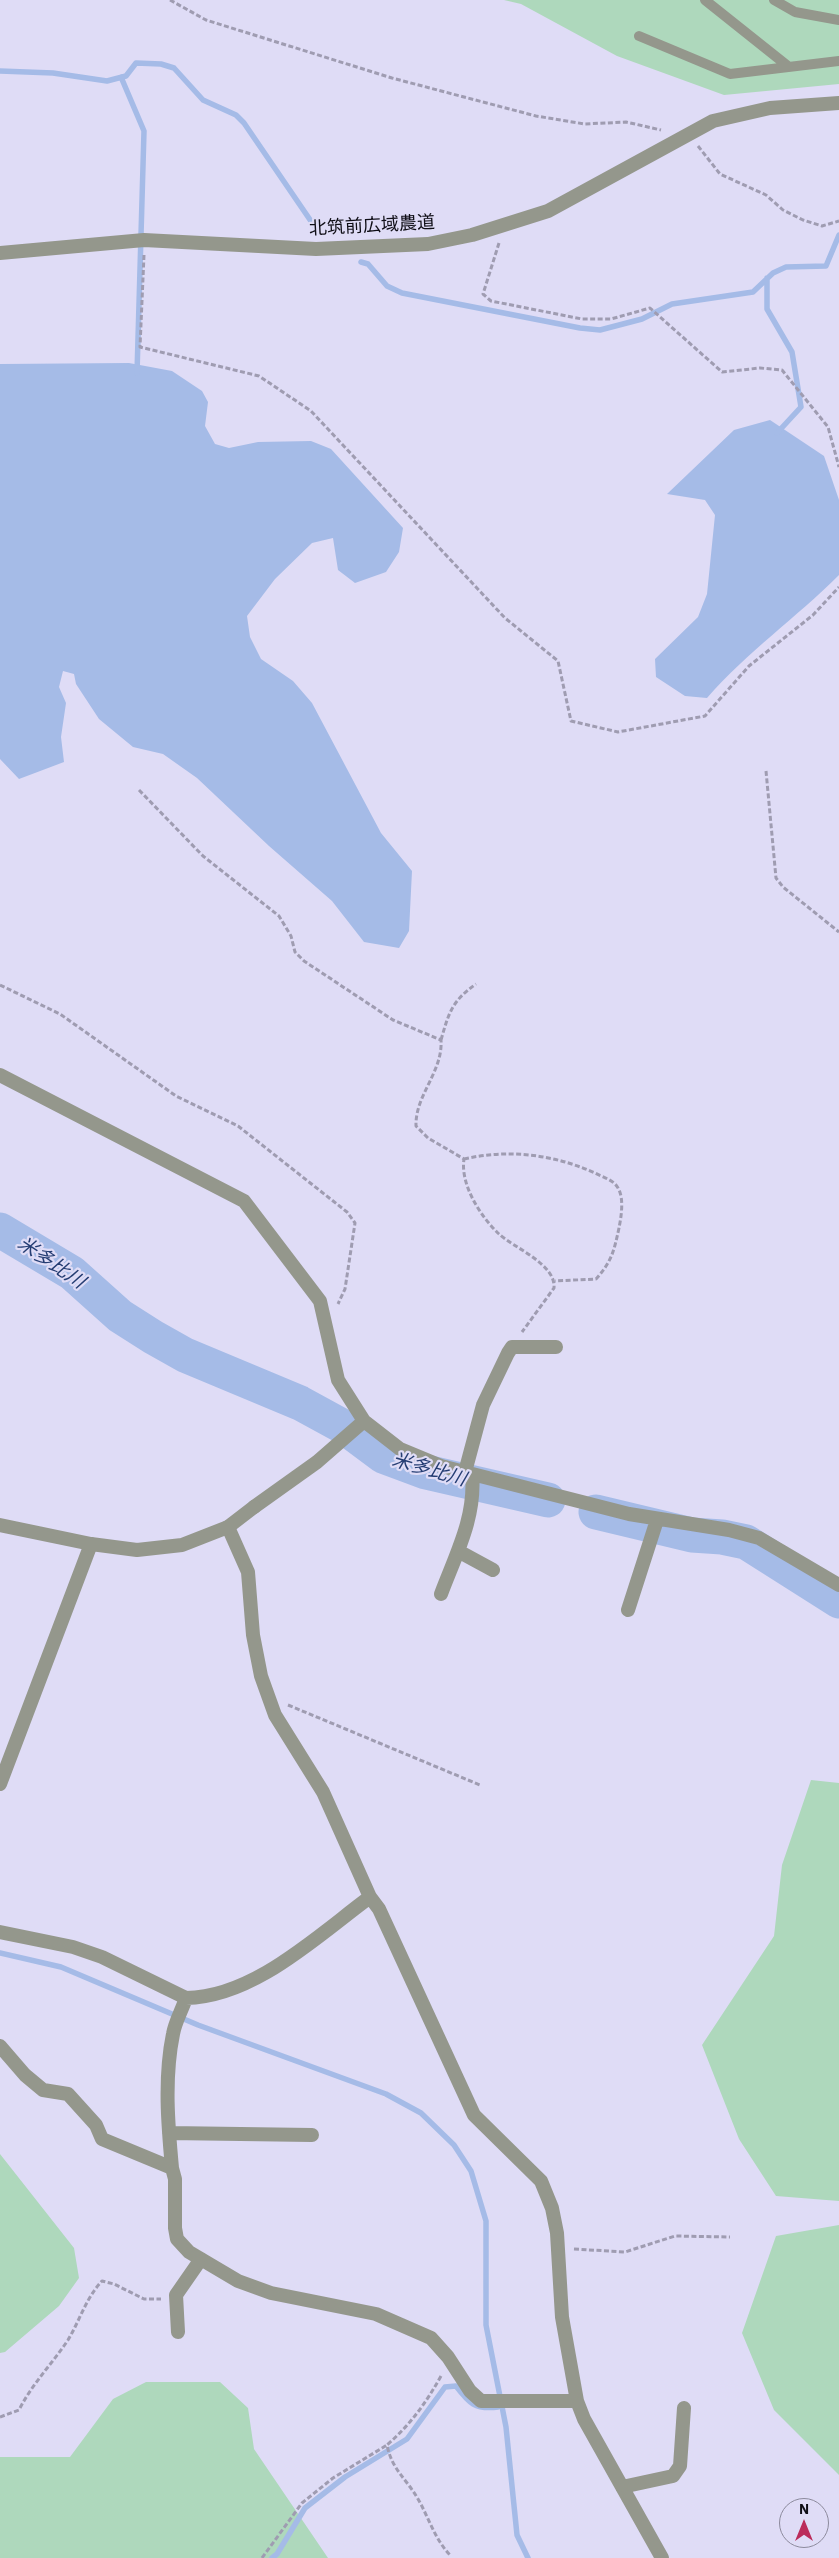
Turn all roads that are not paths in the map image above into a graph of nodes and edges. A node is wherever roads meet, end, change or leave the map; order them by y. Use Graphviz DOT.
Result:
graph roads {
  1 [pos="705,0"];
  2 [pos="774,0"];
  3 [pos="839,20"];
  4 [pos="639,36"];
  5 [pos="839,61"];
  6 [pos="789,67"];
  7 [pos="839,103"];
  8 [pos="0,253"];
  9 [pos="0,1076"];
  10 [pos="556,1348"];
  11 [pos="364,1421"];
  12 [pos="468,1473"];
  13 [pos="657,1520"];
  14 [pos="0,1525"];
  15 [pos="228,1527"];
  16 [pos="91,1544"];
  17 [pos="458,1551"];
  18 [pos="493,1570"];
  19 [pos="839,1585"];
  20 [pos="441,1594"];
  21 [pos="628,1610"];
  22 [pos="0,1784"];
  23 [pos="370,1898"];
  24 [pos="0,1932"];
  25 [pos="186,1998"];
  26 [pos="0,2046"];
  27 [pos="169,2133"];
  28 [pos="312,2135"];
  29 [pos="172,2168"];
  30 [pos="201,2259"];
  31 [pos="178,2332"];
  32 [pos="577,2401"];
  33 [pos="684,2408"];
  34 [pos="622,2487"];
  35 [pos="662,2558"];
  1 -- 6 [label="lane"];
  2 -- 3 [label="lane"];
  4 -- 6 [label="lane"];
  5 -- 6 [label="lane"];
  7 -- 8 [label="street, 北筑前広域農道"];
  9 -- 11 [label="street"];
  10 -- 12 [label="street"];
  11 -- 12 [label="street"];
  11 -- 15 [label="street"];
  12 -- 13 [label="street"];
  12 -- 17 [label="street"];
  13 -- 19 [label="street"];
  13 -- 21 [label="street"];
  14 -- 16 [label="street"];
  15 -- 16 [label="street"];
  15 -- 23 [label="street"];
  16 -- 22 [label="street"];
  17 -- 18 [label="street"];
  17 -- 20 [label="street"];
  23 -- 25 [label="street"];
  23 -- 32 [label="street"];
  24 -- 25 [label="street"];
  25 -- 27 [label="street"];
  26 -- 29 [label="street"];
  27 -- 28 [label="street"];
  27 -- 29 [label="street"];
  29 -- 30 [label="street"];
  30 -- 31 [label="street"];
  30 -- 32 [label="street"];
  32 -- 34 [label="street"];
  33 -- 34 [label="street"];
  34 -- 35 [label="street"];
}
